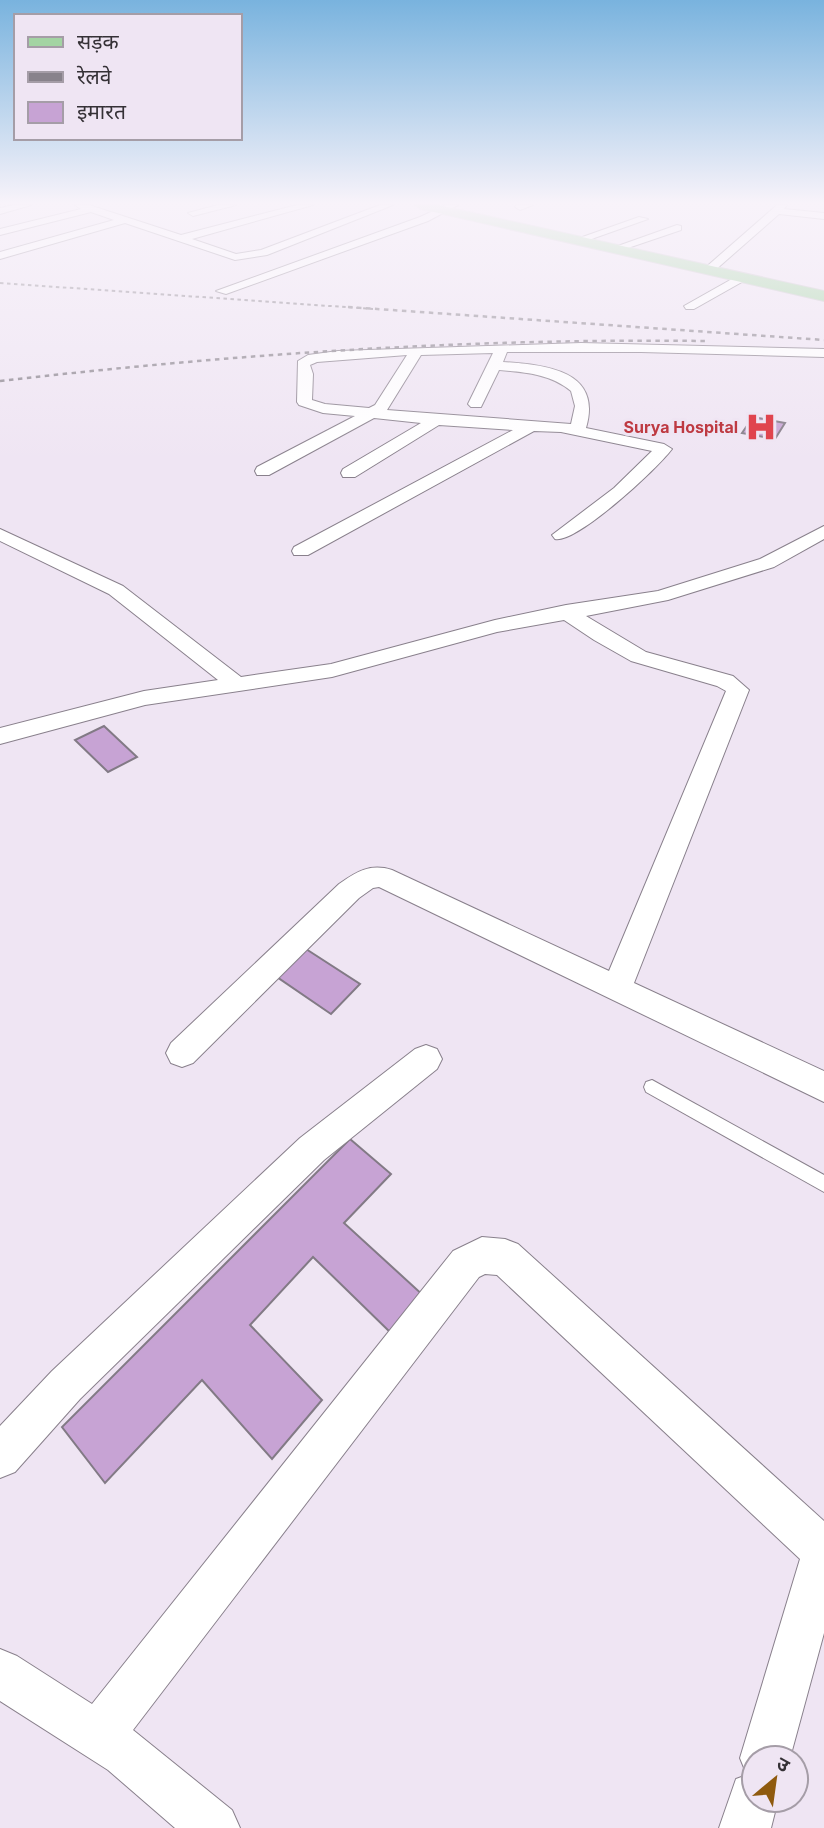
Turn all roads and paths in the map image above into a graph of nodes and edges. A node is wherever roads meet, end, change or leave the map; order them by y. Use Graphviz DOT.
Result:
graph roads {
  1 [pos="720,290"];
  2 [pos="798,290"];
  3 [pos="824,296"];
  4 [pos="690,306"];
  5 [pos="502,347"];
  6 [pos="418,351"];
  7 [pos="824,354"];
  8 [pos="494,365"];
  9 [pos="476,404"];
  10 [pos="374,412"];
  11 [pos="436,420"];
  12 [pos="531,426"];
  13 [pos="577,430"];
  14 [pos="263,471"];
  15 [pos="349,473"];
  16 [pos="824,531"];
  17 [pos="0,534"];
  18 [pos="561,535"];
  19 [pos="301,551"];
  20 [pos="566,611"];
  21 [pos="238,685"];
  22 [pos="0,736"];
  23 [pos="617,989"];
  24 [pos="182,1053"];
  25 [pos="426,1059"];
  26 [pos="652,1087"];
  27 [pos="824,1087"];
  28 [pos="824,1184"];
  29 [pos="0,1457"];
  30 [pos="824,1552"];
  31 [pos="0,1673"];
  32 [pos="98,1736"];
  33 [pos="769,1744"];
  34 [pos="214,1828"];
  1 -- 4 [label="street"];
  2 -- 3 [label="main road"];
  5 -- 6 [label="street"];
  5 -- 7 [label="street"];
  5 -- 8 [label="street"];
  6 -- 10 [label="street"];
  6 -- 10 [label="street"];
  8 -- 9 [label="street"];
  8 -- 13 [label="street"];
  10 -- 11 [label="street"];
  10 -- 14 [label="street"];
  11 -- 12 [label="street"];
  11 -- 15 [label="street"];
  12 -- 13 [label="street"];
  12 -- 19 [label="street"];
  13 -- 18 [label="street"];
  16 -- 20 [label="street"];
  17 -- 21 [label="street"];
  20 -- 21 [label="street"];
  20 -- 23 [label="street"];
  21 -- 22 [label="street"];
  23 -- 24 [label="street"];
  23 -- 27 [label="street"];
  25 -- 29 [label="street"];
  26 -- 28 [label="lane"];
  30 -- 32 [label="street"];
  30 -- 33 [label="street"];
  31 -- 32 [label="street"];
  32 -- 34 [label="street"];
}
